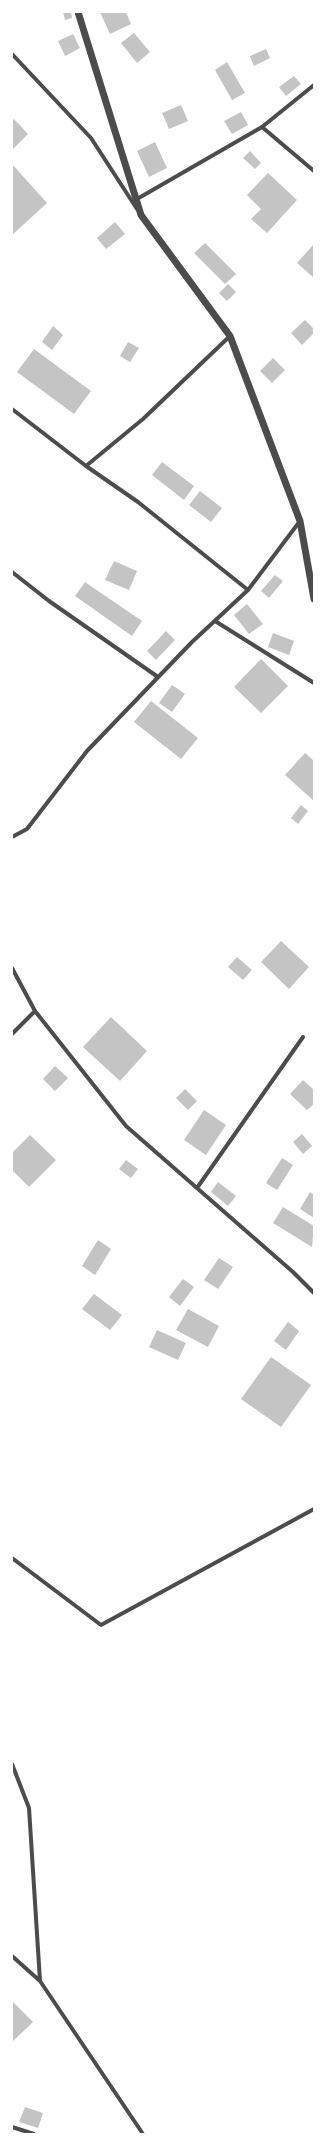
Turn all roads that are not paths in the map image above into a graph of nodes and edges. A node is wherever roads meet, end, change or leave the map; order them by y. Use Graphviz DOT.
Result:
graph roads {
  1 [pos="78,12"];
  2 [pos="12,54"];
  3 [pos="314,85"];
  4 [pos="262,127"];
  5 [pos="314,171"];
  6 [pos="137,199"];
  7 [pos="141,215"];
  8 [pos="230,336"];
  9 [pos="12,409"];
  10 [pos="86,466"];
  11 [pos="300,521"];
  12 [pos="12,572"];
  13 [pos="248,590"];
  14 [pos="314,599"];
  15 [pos="215,621"];
  16 [pos="158,677"];
  17 [pos="314,684"];
  18 [pos="12,837"];
  19 [pos="12,968"];
  20 [pos="36,1011"];
  21 [pos="12,1034"];
  22 [pos="303,1037"];
  23 [pos="197,1188"];
  24 [pos="314,1293"];
  25 [pos="314,1509"];
  26 [pos="12,1558"];
  27 [pos="12,1764"];
  28 [pos="12,1956"];
  29 [pos="40,1981"];
  30 [pos="12,2127"];
  31 [pos="34,2134"];
  32 [pos="143,2134"];
  1 -- 6 [label="street"];
  2 -- 7 [label="street"];
  3 -- 4 [label="street"];
  4 -- 5 [label="street"];
  4 -- 6 [label="street"];
  6 -- 7 [label="street"];
  7 -- 8 [label="street"];
  8 -- 10 [label="street"];
  8 -- 11 [label="street"];
  9 -- 10 [label="street"];
  10 -- 13 [label="street"];
  11 -- 13 [label="street"];
  11 -- 14 [label="street"];
  12 -- 16 [label="street"];
  13 -- 15 [label="street"];
  15 -- 16 [label="street"];
  15 -- 17 [label="street"];
  16 -- 18 [label="street"];
  19 -- 20 [label="street"];
  20 -- 21 [label="street"];
  20 -- 23 [label="street"];
  22 -- 23 [label="street"];
  23 -- 24 [label="street"];
  25 -- 26 [label="street"];
  27 -- 29 [label="street"];
  28 -- 29 [label="street"];
  29 -- 32 [label="street"];
  30 -- 31 [label="street"];
}
